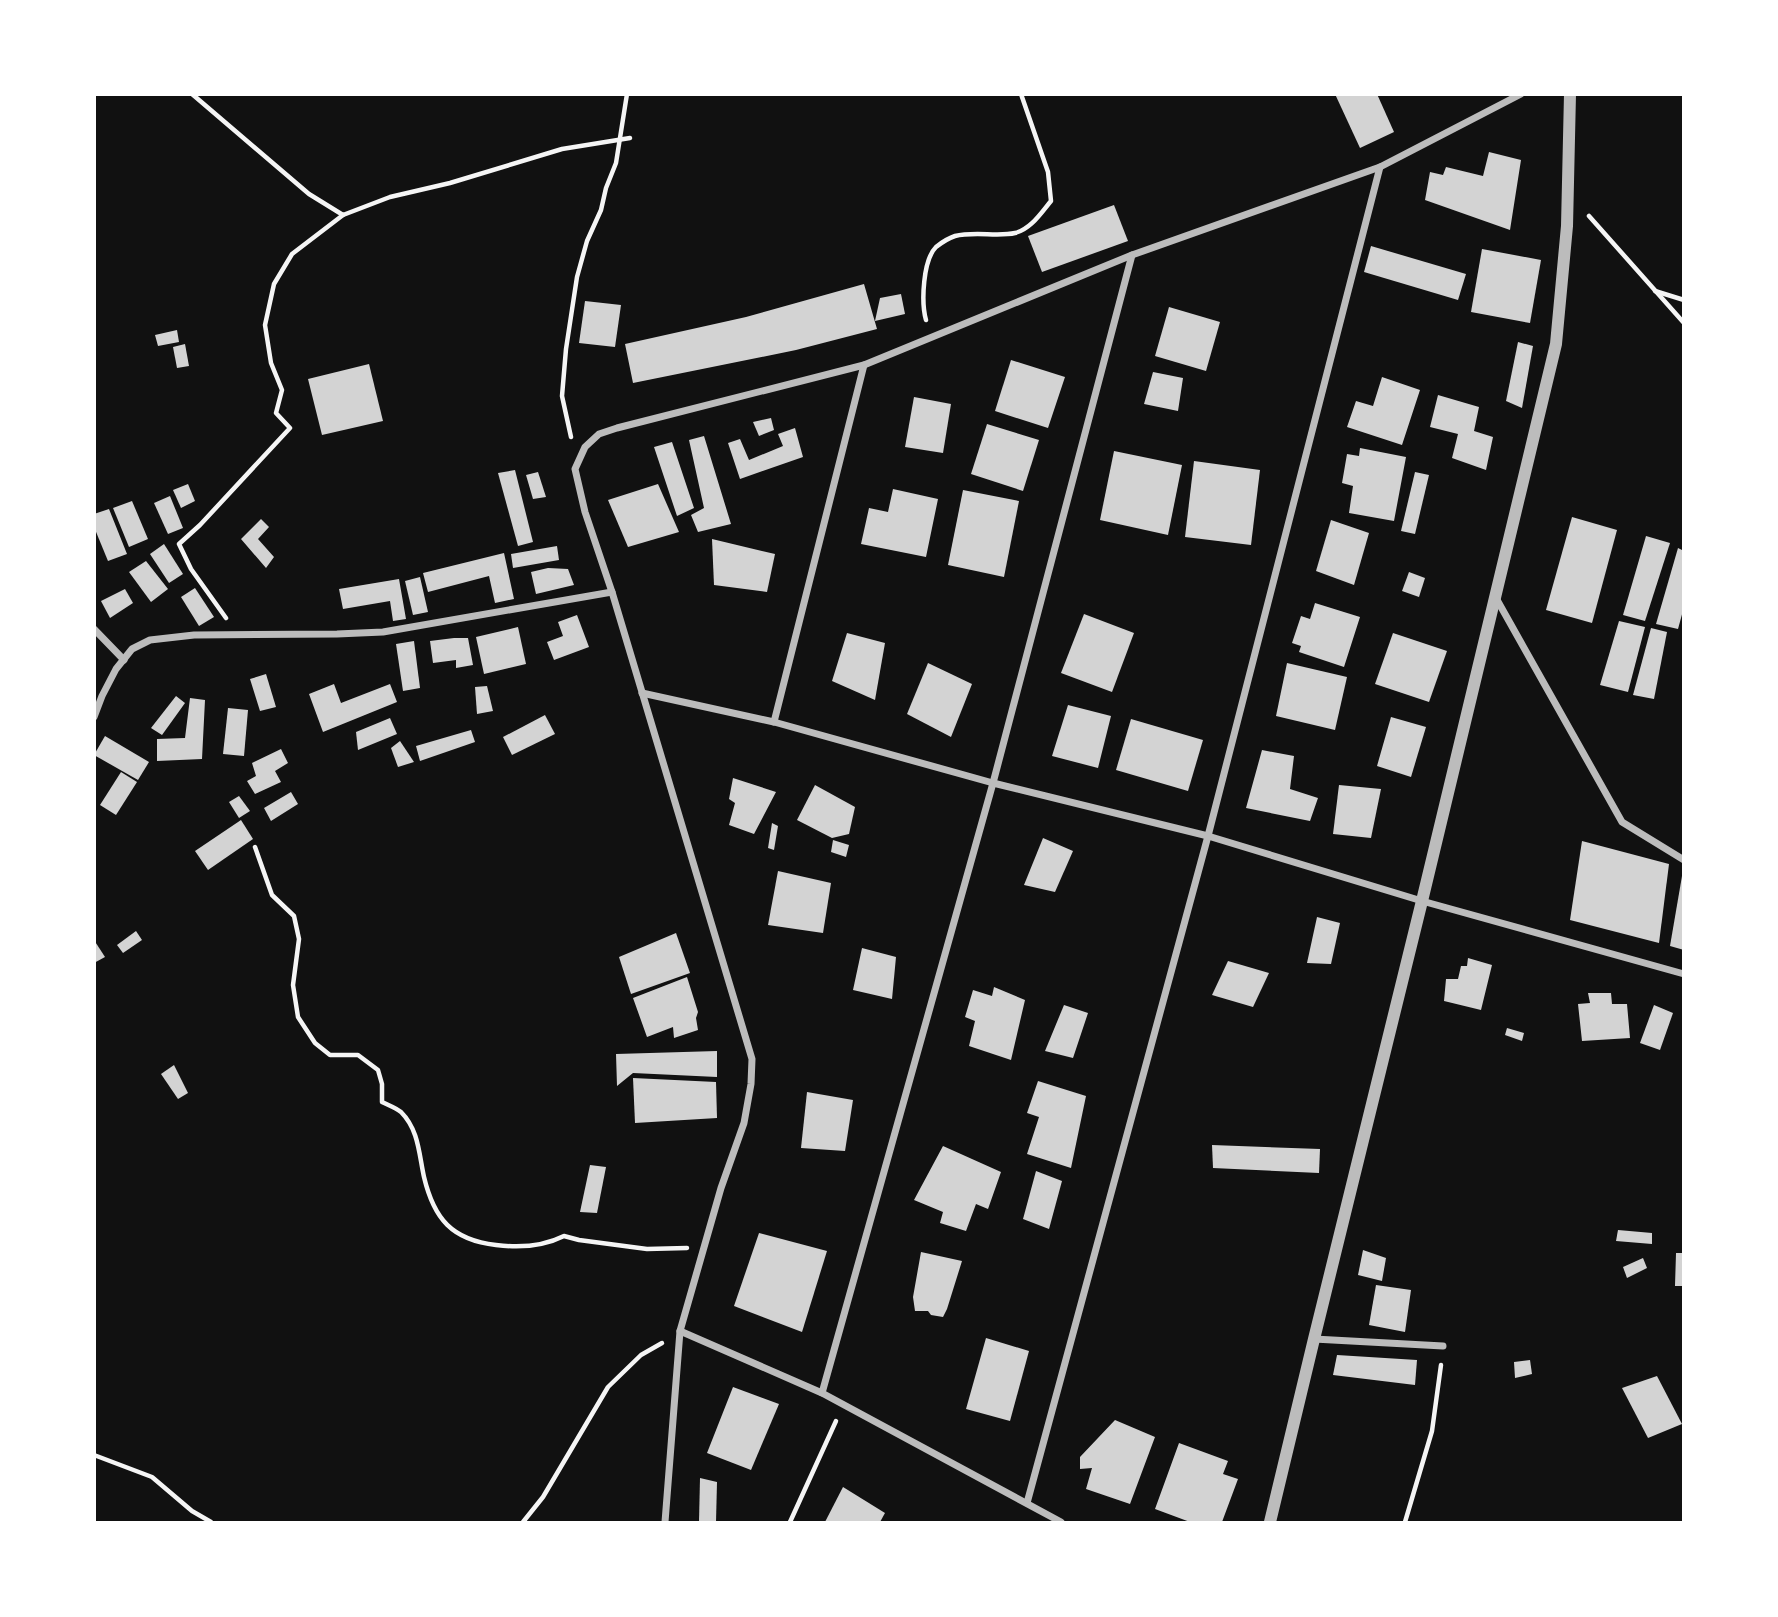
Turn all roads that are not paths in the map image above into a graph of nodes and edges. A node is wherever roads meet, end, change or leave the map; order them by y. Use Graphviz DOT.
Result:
graph roads {
  1 [pos="1521,94"];
  2 [pos="1570,94"];
  3 [pos="1380,167"];
  4 [pos="1132,256"];
  5 [pos="864,365"];
  6 [pos="612,592"];
  7 [pos="1496,597"];
  8 [pos="94,629"];
  9 [pos="124,660"];
  10 [pos="642,694"];
  11 [pos="94,717"];
  12 [pos="774,722"];
  13 [pos="993,783"];
  14 [pos="1208,836"];
  15 [pos="1684,860"];
  16 [pos="1422,901"];
  17 [pos="1684,974"];
  18 [pos="680,1331"];
  19 [pos="1314,1339"];
  20 [pos="1443,1346"];
  21 [pos="822,1393"];
  22 [pos="1027,1503"];
  23 [pos="665,1522"];
  24 [pos="1061,1522"];
  25 [pos="1270,1522"];
  1 -- 3 [label="street"];
  2 -- 7 [label="street"];
  3 -- 4 [label="street"];
  3 -- 14 [label="street"];
  4 -- 5 [label="street"];
  4 -- 13 [label="street"];
  5 -- 6 [label="street"];
  5 -- 12 [label="street"];
  6 -- 9 [label="street"];
  6 -- 10 [label="street"];
  7 -- 15 [label="street"];
  7 -- 16 [label="street"];
  8 -- 9 [label="street"];
  9 -- 11 [label="street"];
  10 -- 12 [label="street"];
  10 -- 18 [label="street"];
  12 -- 13 [label="street"];
  13 -- 14 [label="street"];
  13 -- 21 [label="street"];
  14 -- 16 [label="street"];
  14 -- 22 [label="street"];
  16 -- 17 [label="street"];
  16 -- 19 [label="street"];
  18 -- 21 [label="street"];
  18 -- 23 [label="street"];
  19 -- 20 [label="street"];
  19 -- 25 [label="street"];
  21 -- 22 [label="street"];
  22 -- 24 [label="street"];
}
